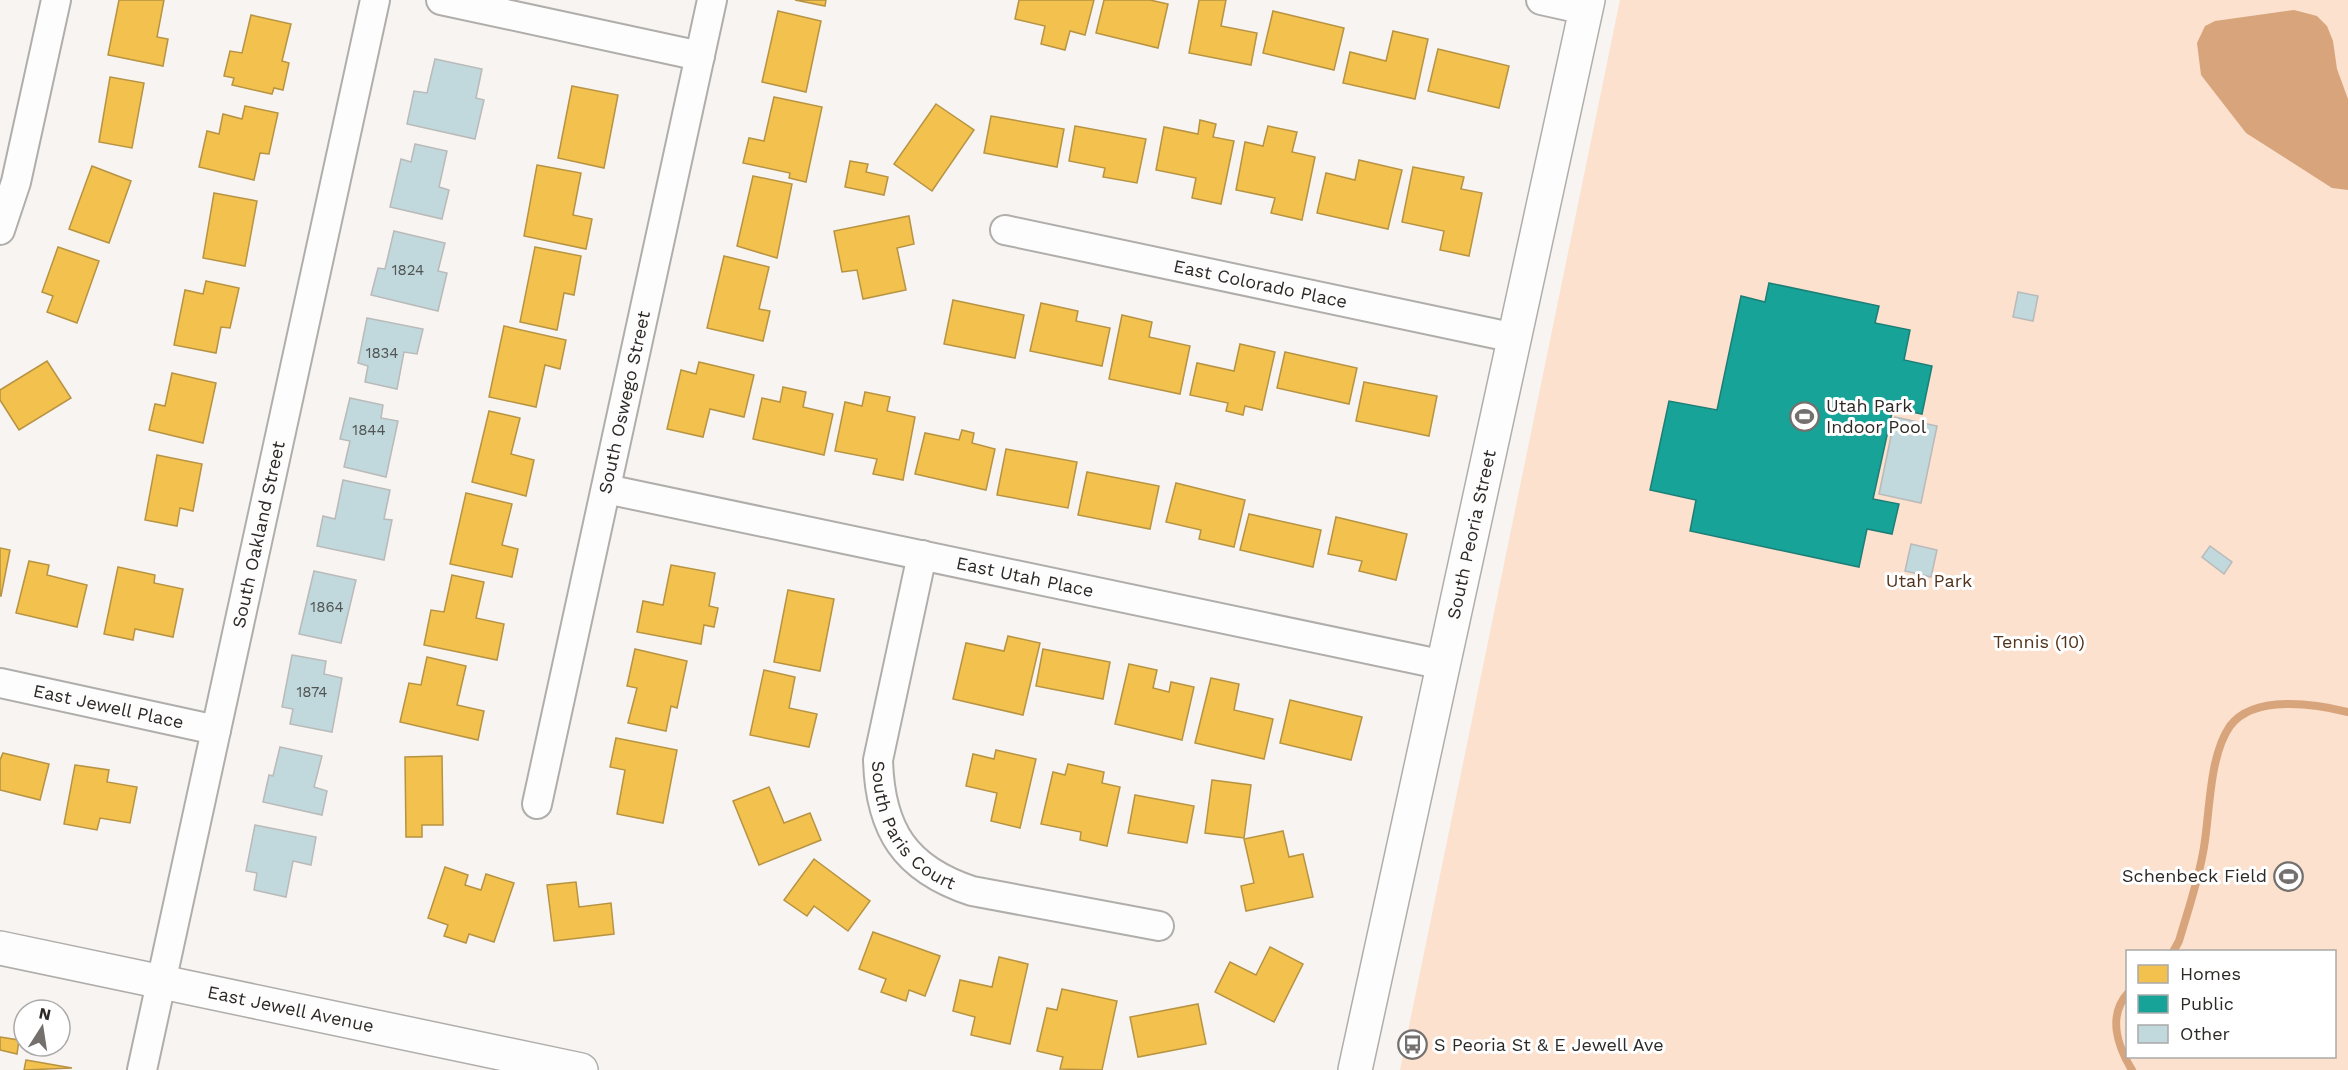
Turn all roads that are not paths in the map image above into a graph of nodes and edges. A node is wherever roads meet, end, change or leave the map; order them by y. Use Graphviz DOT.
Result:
graph roads {
  1 [pos="56,0"];
  2 [pos="375,0"];
  3 [pos="441,0"];
  4 [pos="712,0"];
  5 [pos="1541,0"];
  6 [pos="1587,5"];
  7 [pos="700,56"];
  8 [pos="0,230"];
  9 [pos="1005,230"];
  10 [pos="1515,338"];
  11 [pos="606,489"];
  12 [pos="922,555"];
  13 [pos="1444,665"];
  14 [pos="0,683"];
  15 [pos="216,730"];
  16 [pos="537,804"];
  17 [pos="1159,926"];
  18 [pos="0,948"];
  19 [pos="161,981"];
  20 [pos="142,1070"];
  21 [pos="581,1070"];
  22 [pos="1354,1070"];
  1 -- 8 [label="street"];
  2 -- 15 [label="street, South Oakland Street"];
  3 -- 7 [label="street"];
  4 -- 7 [label="street, South Oswego Street"];
  5 -- 6 [label="street"];
  6 -- 10 [label="main road, South Peoria Street"];
  7 -- 11 [label="street, South Oswego Street"];
  9 -- 10 [label="street, East Colorado Place"];
  10 -- 13 [label="main road, South Peoria Street"];
  11 -- 12 [label="street, East Utah Place"];
  11 -- 16 [label="street, South Oswego Street"];
  12 -- 13 [label="street, East Utah Place"];
  12 -- 17 [label="street, South Paris Court"];
  13 -- 22 [label="main road, South Peoria Street"];
  14 -- 15 [label="street, East Jewell Place"];
  15 -- 19 [label="street, South Oakland Street"];
  18 -- 19 [label="main road, East Jewell Avenue"];
  19 -- 20 [label="street, South Oakland Street"];
  19 -- 21 [label="main road, East Jewell Avenue"];
}
